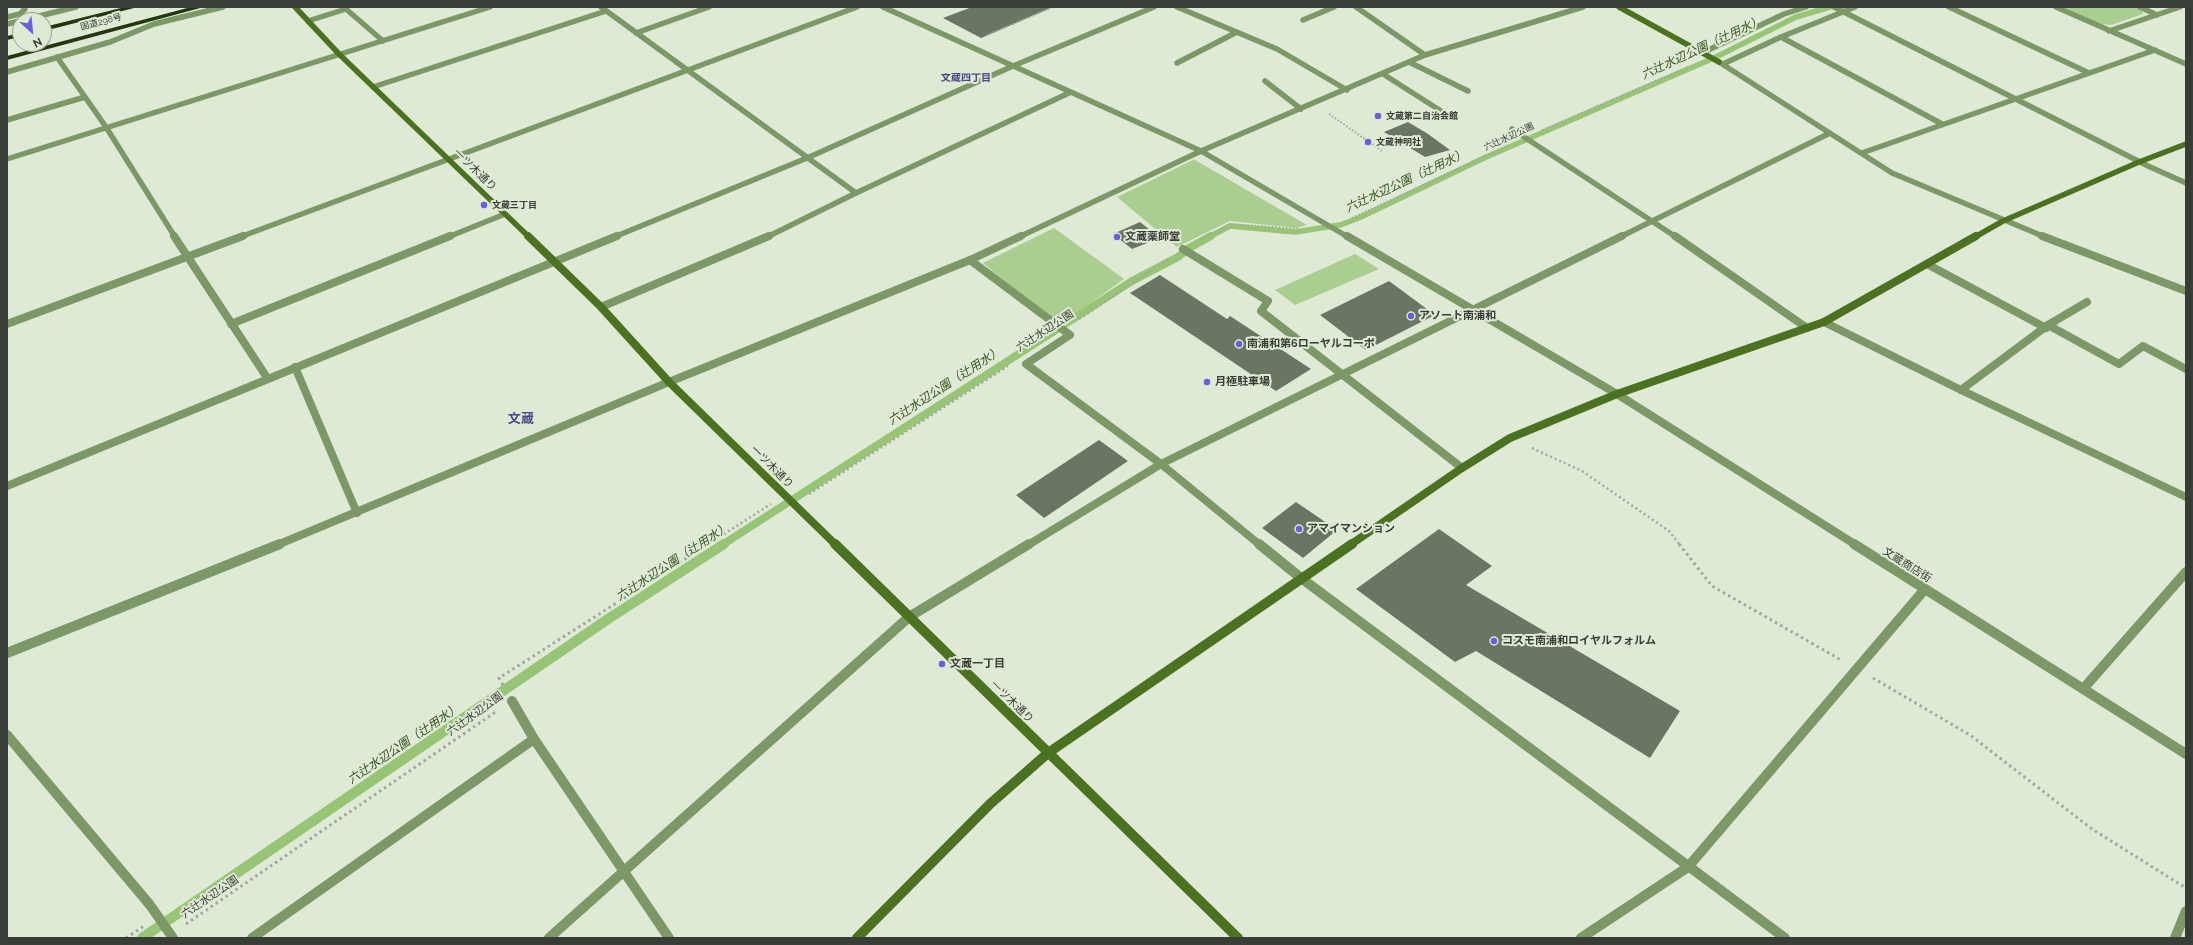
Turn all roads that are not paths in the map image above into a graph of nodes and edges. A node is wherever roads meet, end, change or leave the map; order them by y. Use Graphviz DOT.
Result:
graph roads {
  1 [pos="24,7"];
  2 [pos="76,7"];
  3 [pos="119,7"];
  4 [pos="134,7"];
  5 [pos="180,7"];
  6 [pos="200,7"];
  7 [pos="223,7"];
  8 [pos="295,7"];
  9 [pos="490,7"];
  10 [pos="709,7"];
  11 [pos="857,7"];
  12 [pos="883,7"];
  13 [pos="1154,7"];
  14 [pos="1177,7"];
  15 [pos="1334,7"];
  16 [pos="1356,7"];
  17 [pos="1583,7"];
  18 [pos="1619,7"];
  19 [pos="1806,7"];
  20 [pos="1834,7"];
  21 [pos="1855,7"];
  22 [pos="1949,7"];
  23 [pos="2056,7"];
  24 [pos="2140,7"];
  25 [pos="2180,7"];
  26 [pos="603,9"];
  27 [pos="1843,11"];
  28 [pos="52,13"];
  29 [pos="2157,14"];
  30 [pos="7,17"];
  31 [pos="1303,20"];
  32 [pos="308,21"];
  33 [pos="52,22"];
  34 [pos="52,27"];
  35 [pos="2109,30"];
  36 [pos="636,33"];
  37 [pos="1236,33"];
  38 [pos="1781,37"];
  39 [pos="52,39"];
  40 [pos="383,41"];
  41 [pos="2155,50"];
  42 [pos="340,55"];
  43 [pos="1425,55"];
  44 [pos="1706,55"];
  45 [pos="57,57"];
  46 [pos="7,58"];
  47 [pos="1409,62"];
  48 [pos="1177,63"];
  49 [pos="1721,63"];
  50 [pos="2186,64"];
  51 [pos="1013,66"];
  52 [pos="688,71"];
  53 [pos="7,72"];
  54 [pos="2089,73"];
  55 [pos="1383,74"];
  56 [pos="1265,81"];
  57 [pos="373,87"];
  58 [pos="1347,90"];
  59 [pos="1468,91"];
  60 [pos="1071,92"];
  61 [pos="85,96"];
  62 [pos="2014,98"];
  63 [pos="1301,109"];
  64 [pos="1452,118"];
  65 [pos="7,120"];
  66 [pos="1942,124"];
  67 [pos="106,127"];
  68 [pos="1512,128"];
  69 [pos="1830,133"];
  70 [pos="2186,144"];
  71 [pos="1201,151"];
  72 [pos="1862,153"];
  73 [pos="7,158"];
  74 [pos="807,158"];
  75 [pos="447,159"];
  76 [pos="2139,162"];
  77 [pos="2186,183"];
  78 [pos="856,192"];
  79 [pos="505,214"];
  80 [pos="1653,221"];
  81 [pos="2003,221"];
  82 [pos="1184,249"];
  83 [pos="187,257"];
  84 [pos="970,260"];
  85 [pos="554,261"];
  86 [pos="1927,264"];
  87 [pos="2186,291"];
  88 [pos="2087,302"];
  89 [pos="601,307"];
  90 [pos="1474,310"];
  91 [pos="1824,322"];
  92 [pos="7,324"];
  93 [pos="231,324"];
  94 [pos="2047,326"];
  95 [pos="1807,328"];
  96 [pos="295,367"];
  97 [pos="2186,369"];
  98 [pos="1343,375"];
  99 [pos="268,378"];
  100 [pos="670,382"];
  101 [pos="1961,390"];
  102 [pos="1617,394"];
  103 [pos="1161,464"];
  104 [pos="1462,468"];
  105 [pos="7,486"];
  106 [pos="2186,497"];
  107 [pos="357,513"];
  108 [pos="2186,572"];
  109 [pos="1301,578"];
  110 [pos="1925,589"];
  111 [pos="909,617"];
  112 [pos="7,653"];
  113 [pos="2083,689"];
  114 [pos="512,701"];
  115 [pos="7,735"];
  116 [pos="534,739"];
  117 [pos="1048,753"];
  118 [pos="2186,754"];
  119 [pos="1688,867"];
  120 [pos="623,872"];
  121 [pos="2186,911"];
  122 [pos="171,935"];
  123 [pos="252,938"];
  124 [pos="549,938"];
  125 [pos="669,938"];
  126 [pos="857,938"];
  127 [pos="1238,938"];
  128 [pos="1581,938"];
  129 [pos="1785,938"];
  130 [pos="2175,938"];
  1 -- 30 [label="street"];
  2 -- 28 [label="street"];
  3 -- 33 [label="highway, 国道298号"];
  4 -- 34 [label="highway"];
  5 -- 39 [label="highway"];
  6 -- 46 [label="highway, 国道298号"];
  7 -- 45 [label="street"];
  8 -- 32 [label="street, 一ツ木通り"];
  9 -- 40 [label="street"];
  10 -- 36 [label="street"];
  11 -- 52 [label="street"];
  12 -- 51 [label="street, 文蔵商店街"];
  13 -- 51 [label="street"];
  14 -- 37 [label="street"];
  15 -- 31 [label="street"];
  16 -- 43 [label="street"];
  17 -- 43 [label="street"];
  18 -- 44 [label="street"];
  19 -- 44 [label="street"];
  20 -- 27 [label="street"];
  21 -- 27 [label="street"];
  22 -- 54 [label="street"];
  23 -- 35 [label="street"];
  24 -- 29 [label="street"];
  25 -- 29 [label="street"];
  26 -- 36 [label="street"];
  26 -- 57 [label="street"];
  27 -- 38 [label="street"];
  27 -- 62 [label="street"];
  29 -- 35 [label="street"];
  32 -- 40 [label="street"];
  32 -- 42 [label="street, 一ツ木通り"];
  35 -- 41 [label="street"];
  36 -- 52 [label="street"];
  37 -- 48 [label="street"];
  37 -- 58 [label="street"];
  38 -- 49 [label="street"];
  38 -- 66 [label="street"];
  40 -- 42 [label="street"];
  41 -- 50 [label="street"];
  41 -- 54 [label="street"];
  42 -- 57 [label="street, 一ツ木通り"];
  42 -- 67 [label="street"];
  43 -- 47 [label="street"];
  44 -- 49 [label="street"];
  45 -- 53 [label="street"];
  45 -- 61 [label="street"];
  47 -- 55 [label="street"];
  47 -- 59 [label="street"];
  49 -- 69 [label="street"];
  51 -- 60 [label="street, 文蔵商店街"];
  51 -- 74 [label="street"];
  52 -- 74 [label="street"];
  52 -- 75 [label="street"];
  54 -- 62 [label="street"];
  55 -- 58 [label="street"];
  55 -- 64 [label="street"];
  56 -- 63 [label="street"];
  57 -- 75 [label="street, 一ツ木通り"];
  58 -- 63 [label="street"];
  60 -- 71 [label="street, 文蔵商店街"];
  60 -- 78 [label="street"];
  61 -- 65 [label="street"];
  61 -- 67 [label="street"];
  62 -- 66 [label="street"];
  62 -- 76 [label="street"];
  63 -- 71 [label="street"];
  66 -- 72 [label="street"];
  67 -- 73 [label="street"];
  67 -- 83 [label="street"];
  68 -- 80 [label="street"];
  69 -- 72 [label="street"];
  69 -- 80 [label="street"];
  70 -- 76 [label="street"];
  71 -- 84 [label="street"];
  71 -- 90 [label="street, 文蔵商店街"];
  72 -- 81 [label="street"];
  74 -- 78 [label="street"];
  74 -- 85 [label="street"];
  75 -- 79 [label="street, 一ツ木通り"];
  75 -- 83 [label="street"];
  76 -- 77 [label="street"];
  76 -- 81 [label="street"];
  78 -- 89 [label="street"];
  79 -- 85 [label="street, 一ツ木通り"];
  79 -- 93 [label="street"];
  80 -- 90 [label="street"];
  80 -- 95 [label="street"];
  81 -- 86 [label="street"];
  81 -- 87 [label="street"];
  82 -- 98 [label="street"];
  83 -- 92 [label="street"];
  83 -- 93 [label="street"];
  84 -- 100 [label="street"];
  84 -- 103 [label="street"];
  85 -- 89 [label="street, 一ツ木通り"];
  85 -- 96 [label="street"];
  86 -- 91 [label="street"];
  86 -- 94 [label="street"];
  88 -- 94 [label="street"];
  89 -- 100 [label="street, 一ツ木通り"];
  90 -- 98 [label="street"];
  90 -- 102 [label="street, 文蔵商店街"];
  91 -- 95 [label="street"];
  91 -- 101 [label="street"];
  93 -- 99 [label="street"];
  94 -- 97 [label="street"];
  94 -- 101 [label="street"];
  95 -- 102 [label="street"];
  96 -- 99 [label="street"];
  96 -- 107 [label="street"];
  98 -- 103 [label="street"];
  98 -- 104 [label="street"];
  99 -- 105 [label="street"];
  100 -- 107 [label="street"];
  100 -- 111 [label="street, 一ツ木通り"];
  101 -- 106 [label="street"];
  102 -- 104 [label="street"];
  102 -- 110 [label="street, 文蔵商店街"];
  103 -- 109 [label="street"];
  103 -- 111 [label="street"];
  104 -- 109 [label="street"];
  107 -- 112 [label="street"];
  108 -- 113 [label="street"];
  109 -- 117 [label="street"];
  109 -- 119 [label="street"];
  110 -- 113 [label="street, 文蔵商店街"];
  110 -- 119 [label="street"];
  111 -- 117 [label="street, 一ツ木通り"];
  111 -- 120 [label="street"];
  113 -- 118 [label="street, 文蔵商店街"];
  114 -- 116 [label="street"];
  115 -- 122 [label="street"];
  116 -- 120 [label="street"];
  116 -- 123 [label="street"];
  117 -- 126 [label="street"];
  117 -- 127 [label="street, 一ツ木通り"];
  119 -- 128 [label="street"];
  119 -- 129 [label="street"];
  120 -- 124 [label="street"];
  120 -- 125 [label="street"];
  121 -- 130 [label="street"];
}
